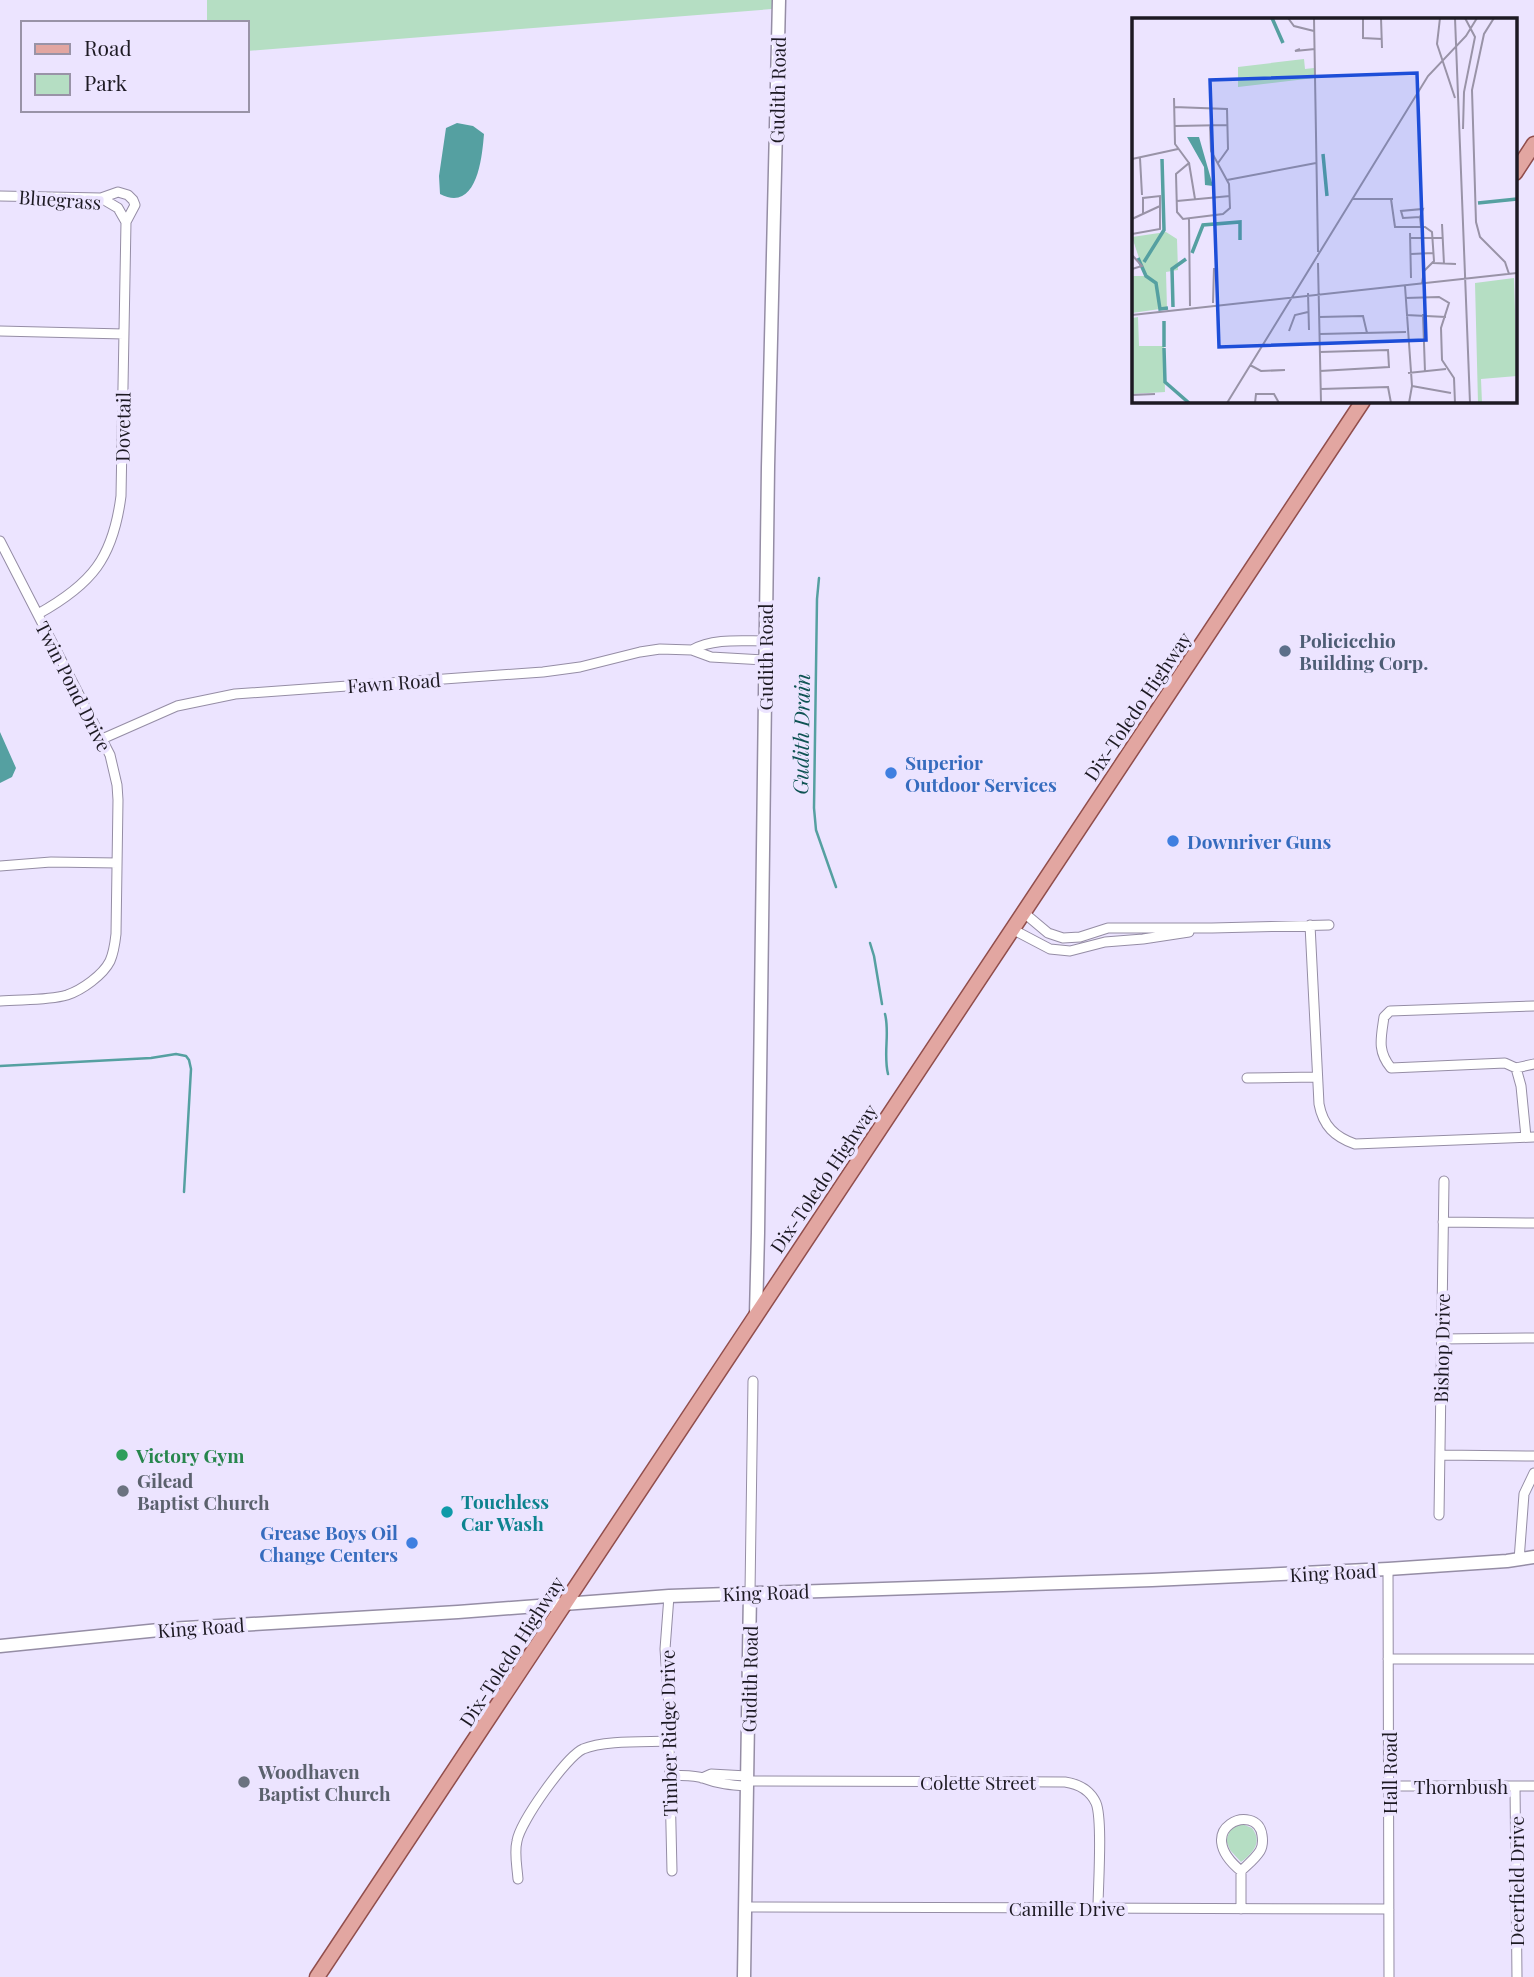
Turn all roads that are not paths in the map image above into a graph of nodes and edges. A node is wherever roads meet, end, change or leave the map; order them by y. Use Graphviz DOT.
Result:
graph roads {
  1 [pos="779,0"];
  2 [pos="1534,144"];
  3 [pos="1516,171"];
  4 [pos="0,196"];
  5 [pos="101,198"];
  6 [pos="126,222"];
  7 [pos="0,331"];
  8 [pos="124,334"];
  9 [pos="1362,402"];
  10 [pos="0,541"];
  11 [pos="38,614"];
  12 [pos="765,641"];
  13 [pos="692,650"];
  14 [pos="765,660"];
  15 [pos="102,739"];
  16 [pos="117,863"];
  17 [pos="0,866"];
  18 [pos="1023,912"];
  19 [pos="1310,925"];
  20 [pos="1329,925"];
  21 [pos="1142,927"];
  22 [pos="1212,928"];
  23 [pos="1012,929"];
  24 [pos="1102,929"];
  25 [pos="1143,939"];
  26 [pos="1105,942"];
  27 [pos="0,1001"];
  28 [pos="1534,1006"];
  29 [pos="1534,1064"];
  30 [pos="1516,1068"];
  31 [pos="1317,1076"];
  32 [pos="1247,1078"];
  33 [pos="1530,1137"];
  34 [pos="1444,1181"];
  35 [pos="1443,1222"];
  36 [pos="1534,1223"];
  37 [pos="756,1315"];
  38 [pos="1534,1338"];
  39 [pos="1441,1339"];
  40 [pos="753,1381"];
  41 [pos="1440,1455"];
  42 [pos="1534,1456"];
  43 [pos="1534,1473"];
  44 [pos="1438,1516"];
  45 [pos="1534,1557"];
  46 [pos="1519,1560"];
  47 [pos="1388,1569"];
  48 [pos="750,1592"];
  49 [pos="669,1596"];
  50 [pos="565,1603"];
  51 [pos="0,1646"];
  52 [pos="1534,1659"];
  53 [pos="1388,1660"];
  54 [pos="669,1741"];
  55 [pos="670,1775"];
  56 [pos="747,1781"];
  57 [pos="1389,1786"];
  58 [pos="1515,1786"];
  59 [pos="1534,1786"];
  60 [pos="672,1871"];
  61 [pos="1241,1871"];
  62 [pos="518,1879"];
  63 [pos="745,1907"];
  64 [pos="1098,1908"];
  65 [pos="1241,1909"];
  66 [pos="1389,1909"];
  67 [pos="317,1977"];
  68 [pos="744,1977"];
  69 [pos="1389,1977"];
  70 [pos="1517,1977"];
  1 -- 12 [label="street, Gudith Road"];
  2 -- 3 [label="main road"];
  4 -- 5 [label="street, Bluegrass"];
  5 -- 6 [label="street, Bluegrass"];
  5 -- 6 [label="street, Dovetail"];
  6 -- 8 [label="street, Dovetail"];
  7 -- 8 [label="street"];
  8 -- 11 [label="street, Dovetail"];
  9 -- 18 [label="main road, Dix-Toledo Highway"];
  10 -- 11 [label="street, Twin Pond Drive"];
  11 -- 15 [label="street, Twin Pond Drive"];
  12 -- 13 [label="street, Fawn Road"];
  12 -- 14 [label="street, Gudith Road"];
  13 -- 14 [label="street, Fawn Road"];
  13 -- 15 [label="street, Fawn Road"];
  14 -- 37 [label="street, Gudith Road"];
  15 -- 16 [label="street, Twin Pond Drive"];
  16 -- 17 [label="street"];
  16 -- 27 [label="street, Twin Pond Drive"];
  18 -- 23 [label="main road, Dix-Toledo Highway"];
  18 -- 24 [label="street"];
  19 -- 20 [label="street"];
  19 -- 22 [label="street"];
  19 -- 31 [label="street"];
  21 -- 22 [label="street"];
  21 -- 24 [label="street"];
  21 -- 25 [label="street"];
  22 -- 25 [label="street"];
  23 -- 26 [label="street"];
  23 -- 37 [label="main road, Dix-Toledo Highway"];
  24 -- 26 [label="street"];
  25 -- 26 [label="street"];
  28 -- 30 [label="street"];
  29 -- 30 [label="street"];
  30 -- 33 [label="street"];
  31 -- 32 [label="street"];
  31 -- 33 [label="street"];
  34 -- 35 [label="street, Bishop Drive"];
  35 -- 36 [label="street"];
  35 -- 39 [label="street, Bishop Drive"];
  37 -- 50 [label="main road, Dix-Toledo Highway"];
  38 -- 39 [label="street"];
  39 -- 41 [label="street, Bishop Drive"];
  40 -- 48 [label="street, Gudith Road"];
  41 -- 42 [label="street"];
  41 -- 44 [label="street, Bishop Drive"];
  43 -- 46 [label="street"];
  45 -- 46 [label="street, King Road"];
  46 -- 47 [label="street, King Road"];
  47 -- 48 [label="street, King Road"];
  47 -- 53 [label="street, Hall Road"];
  48 -- 49 [label="street, King Road"];
  48 -- 56 [label="street, Gudith Road"];
  49 -- 50 [label="street, King Road"];
  49 -- 54 [label="street, Timber Ridge Drive"];
  50 -- 51 [label="street, King Road"];
  50 -- 67 [label="main road, Dix-Toledo Highway"];
  52 -- 53 [label="street"];
  53 -- 57 [label="street, Hall Road"];
  54 -- 55 [label="street, Timber Ridge Drive"];
  54 -- 62 [label="street"];
  55 -- 56 [label="street, Colette Street"];
  55 -- 60 [label="street, Timber Ridge Drive"];
  56 -- 63 [label="street, Gudith Road"];
  56 -- 64 [label="street, Colette Street"];
  57 -- 58 [label="street, Thornbush"];
  57 -- 66 [label="street, Hall Road"];
  58 -- 59 [label="street, Thornbush"];
  58 -- 70 [label="street, Deerfield Drive"];
  61 -- 61 [label="street"];
  61 -- 65 [label="street"];
  63 -- 64 [label="street, Camille Drive"];
  63 -- 68 [label="street, Gudith Road"];
  64 -- 65 [label="street, Camille Drive"];
  65 -- 66 [label="street, Camille Drive"];
  66 -- 69 [label="street, Hall Road"];
}
